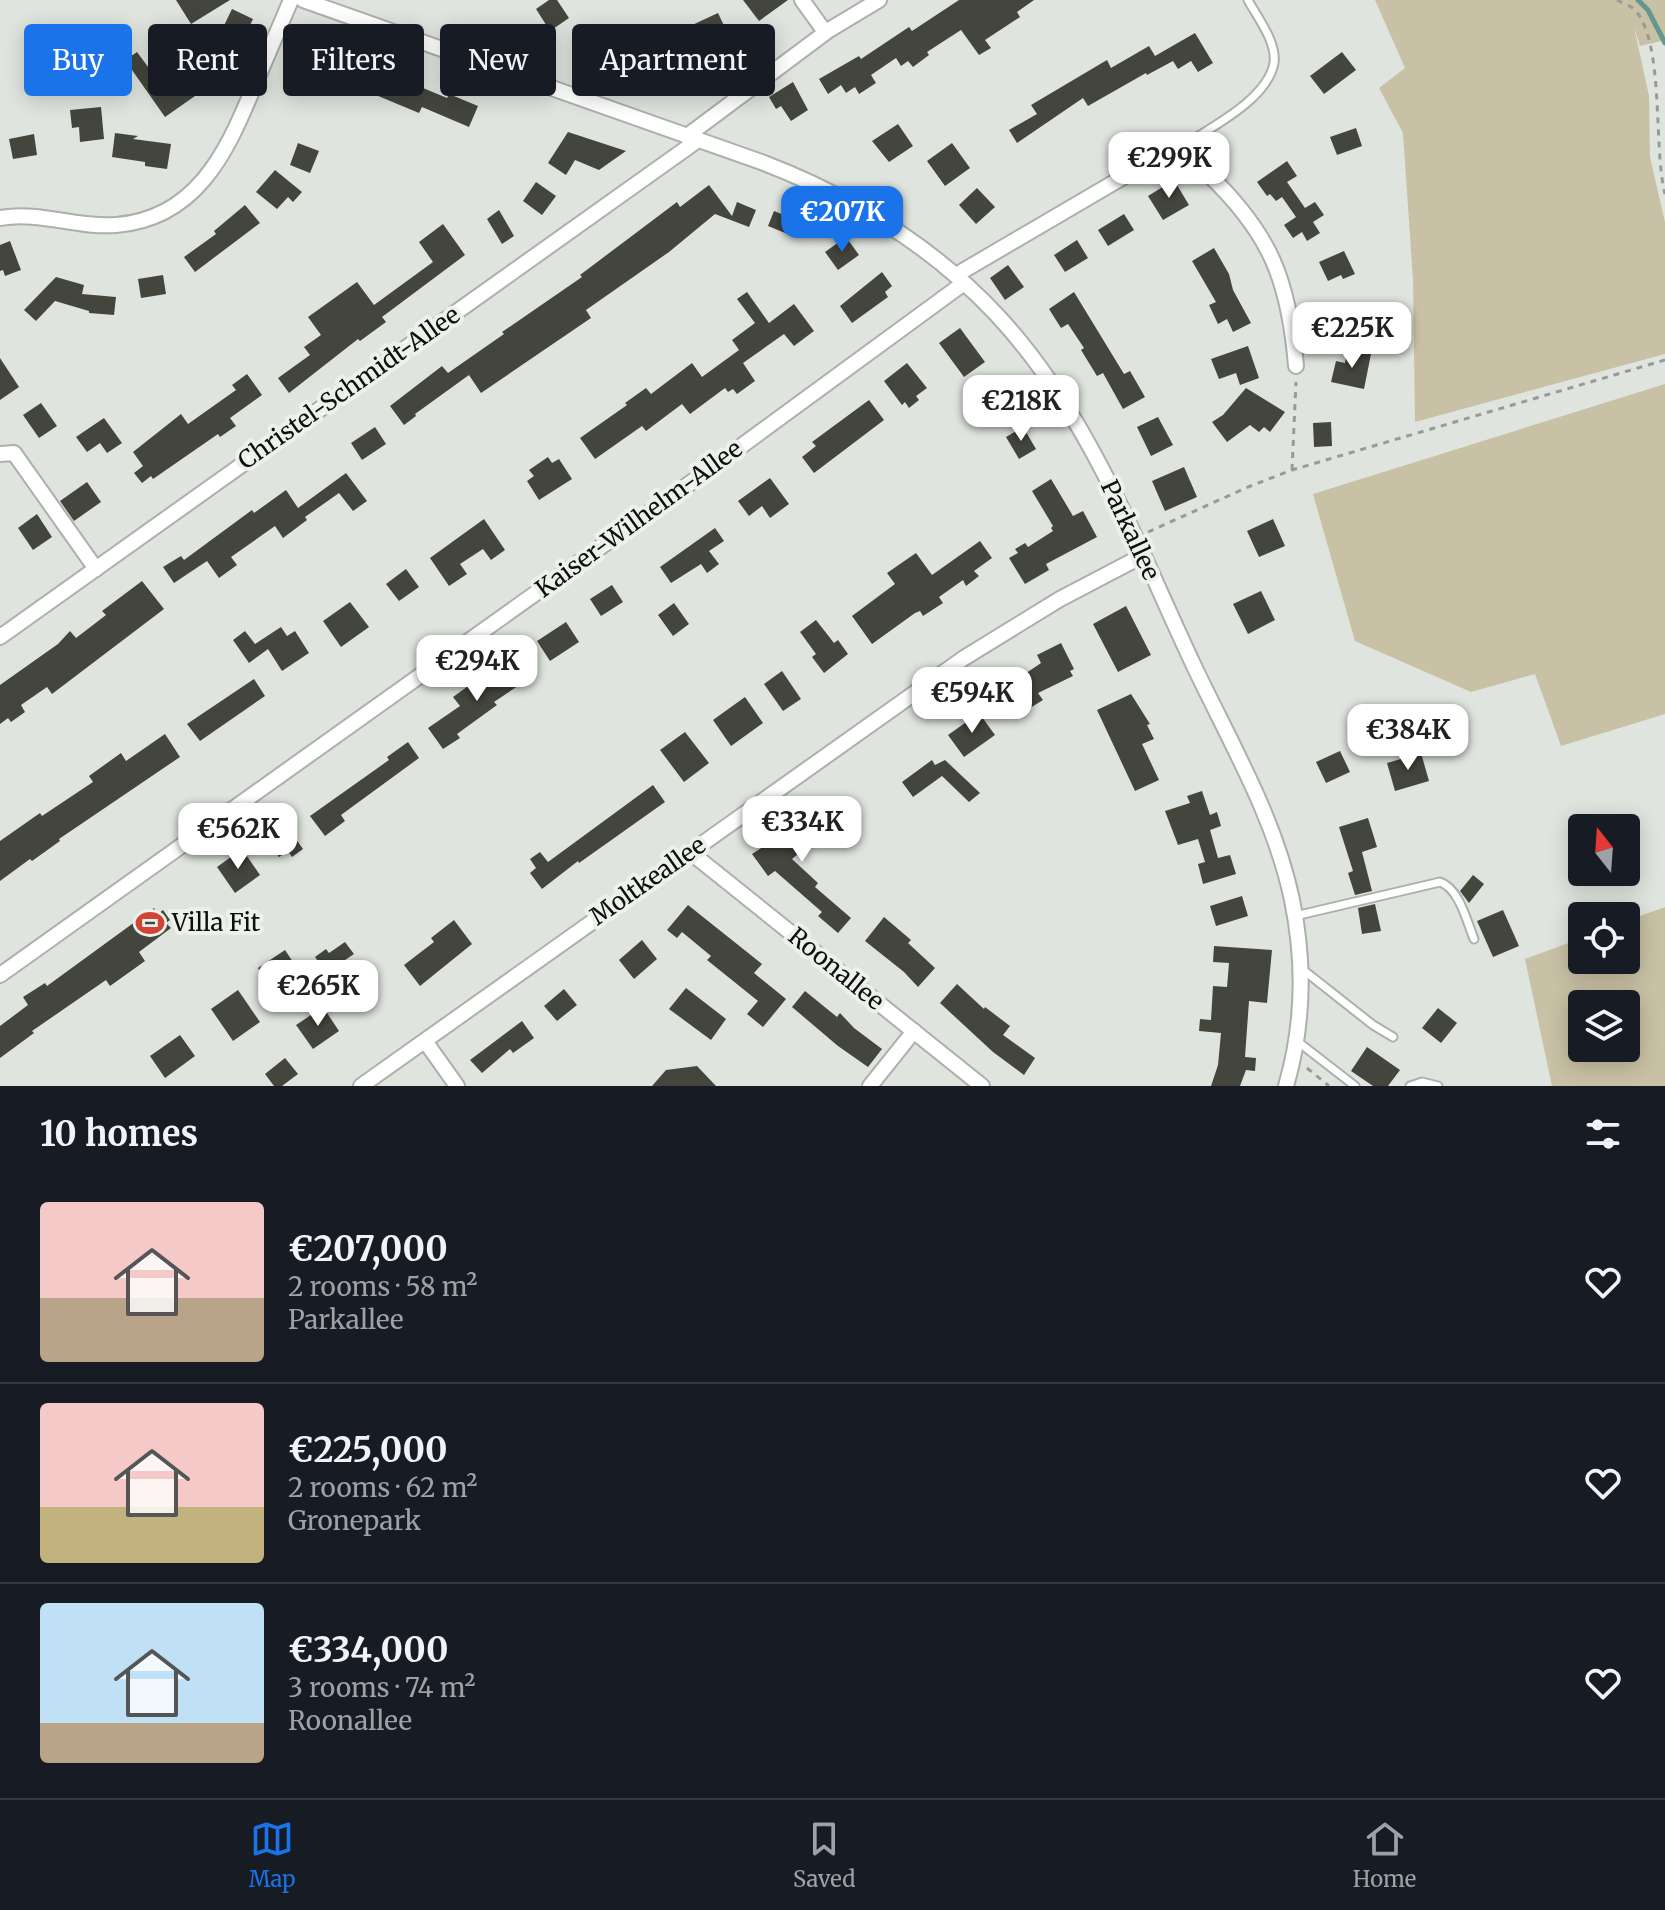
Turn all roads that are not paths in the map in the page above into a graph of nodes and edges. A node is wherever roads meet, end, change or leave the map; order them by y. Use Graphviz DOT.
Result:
graph roads {
  1 [pos="291,0"];
  2 [pos="303,0"];
  3 [pos="802,0"];
  4 [pos="879,0"];
  5 [pos="1248,0"];
  6 [pos="825,32"];
  7 [pos="693,138"];
  8 [pos="1176,150"];
  9 [pos="0,218"];
  10 [pos="960,279"];
  11 [pos="1296,366"];
  12 [pos="0,454"];
  13 [pos="1142,556"];
  14 [pos="96,569"];
  15 [pos="0,637"];
  16 [pos="690,852"];
  17 [pos="1295,916"];
  18 [pos="1474,939"];
  19 [pos="1301,968"];
  20 [pos="0,975"];
  21 [pos="914,1031"];
  22 [pos="1393,1037"];
  23 [pos="425,1041"];
  24 [pos="1297,1041"];
  25 [pos="361,1086"];
  26 [pos="457,1086"];
  27 [pos="870,1086"];
  28 [pos="982,1086"];
  29 [pos="1286,1086"];
  30 [pos="1355,1086"];
  31 [pos="1410,1086"];
  32 [pos="1438,1086"];
  1 -- 9 [label="street"];
  2 -- 7 [label="street, Parkallee"];
  3 -- 6 [label="street"];
  4 -- 6 [label="street, Christel-Schmidt-Allee"];
  5 -- 8 [label="lane"];
  6 -- 7 [label="street, Christel-Schmidt-Allee"];
  7 -- 10 [label="street, Parkallee"];
  7 -- 14 [label="street, Christel-Schmidt-Allee"];
  8 -- 10 [label="street, Kaiser-Wilhelm-Allee"];
  8 -- 11 [label="street"];
  10 -- 13 [label="street, Parkallee"];
  10 -- 20 [label="street, Kaiser-Wilhelm-Allee"];
  12 -- 14 [label="street"];
  13 -- 16 [label="street, Moltkeallee"];
  13 -- 17 [label="street, Parkallee"];
  14 -- 15 [label="street, Christel-Schmidt-Allee"];
  16 -- 21 [label="street, Roonallee"];
  16 -- 23 [label="street, Moltkeallee"];
  17 -- 18 [label="lane"];
  17 -- 19 [label="street, Parkallee"];
  19 -- 22 [label="lane"];
  19 -- 24 [label="street, Parkallee"];
  21 -- 27 [label="street"];
  21 -- 28 [label="street, Roonallee"];
  23 -- 25 [label="street, Moltkeallee"];
  23 -- 26 [label="street"];
  24 -- 29 [label="street, Parkallee"];
  24 -- 30 [label="lane"];
  31 -- 32 [label="lane"];
}
